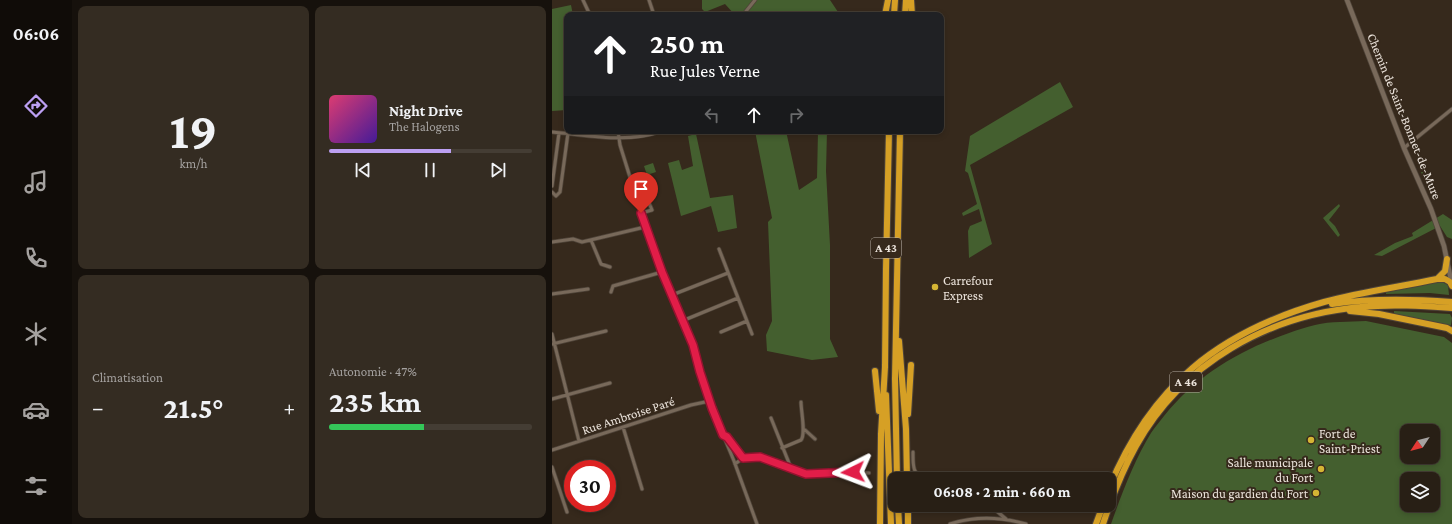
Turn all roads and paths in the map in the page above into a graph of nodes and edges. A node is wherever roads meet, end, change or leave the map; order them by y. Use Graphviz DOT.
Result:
graph roads {
  1 [pos="583,0"];
  2 [pos="649,0"];
  3 [pos="755,0"];
  4 [pos="888,0"];
  5 [pos="894,0"];
  6 [pos="906,0"];
  7 [pos="911,0"];
  8 [pos="1347,0"];
  9 [pos="589,12"];
  10 [pos="653,12"];
  11 [pos="745,12"];
  12 [pos="886,12"];
  13 [pos="894,12"];
  14 [pos="905,12"];
  15 [pos="912,12"];
  16 [pos="1452,109"];
  17 [pos="552,132"];
  18 [pos="559,133"];
  19 [pos="564,133"];
  20 [pos="568,134"];
  21 [pos="578,134"];
  22 [pos="618,134"];
  23 [pos="650,134"];
  24 [pos="889,134"];
  25 [pos="900,134"];
  26 [pos="619,138"];
  27 [pos="1404,148"];
  28 [pos="552,186"];
  29 [pos="552,192"];
  30 [pos="639,206"];
  31 [pos="641,213"];
  32 [pos="645,227"];
  33 [pos="591,240"];
  34 [pos="552,242"];
  35 [pos="719,249"];
  36 [pos="1447,259"];
  37 [pos="610,267"];
  38 [pos="662,272"];
  39 [pos="728,273"];
  40 [pos="1437,279"];
  41 [pos="1452,286"];
  42 [pos="588,289"];
  43 [pos="611,292"];
  44 [pos="896,293"];
  45 [pos="552,294"];
  46 [pos="672,295"];
  47 [pos="738,298"];
  48 [pos="1452,302"];
  49 [pos="1447,306"];
  50 [pos="1334,310"];
  51 [pos="1282,317"];
  52 [pos="682,321"];
  53 [pos="747,321"];
  54 [pos="1450,329"];
  55 [pos="606,332"];
  56 [pos="721,332"];
  57 [pos="552,334"];
  58 [pos="752,334"];
  59 [pos="553,344"];
  60 [pos="911,365"];
  61 [pos="885,367"];
  62 [pos="875,371"];
  63 [pos="610,383"];
  64 [pos="567,395"];
  65 [pos="552,399"];
  66 [pos="710,402"];
  67 [pos="801,402"];
  68 [pos="771,418"];
  69 [pos="623,427"];
  70 [pos="804,430"];
  71 [pos="881,434"];
  72 [pos="723,435"];
  73 [pos="815,439"];
  74 [pos="579,441"];
  75 [pos="906,447"];
  76 [pos="782,448"];
  77 [pos="552,450"];
  78 [pos="913,452"];
  79 [pos="743,458"];
  80 [pos="735,464"];
  81 [pos="552,467"];
  82 [pos="791,468"];
  83 [pos="897,472"];
  84 [pos="907,472"];
  85 [pos="915,472"];
  86 [pos="1116,472"];
  87 [pos="869,473"];
  88 [pos="642,489"];
  89 [pos="564,503"];
  90 [pos="898,512"];
  91 [pos="908,512"];
  92 [pos="999,512"];
  93 [pos="1100,512"];
  94 [pos="1006,520"];
  95 [pos="757,524"];
  96 [pos="880,524"];
  97 [pos="890,524"];
  98 [pos="898,524"];
  99 [pos="908,524"];
  100 [pos="950,524"];
  101 [pos="1026,524"];
  102 [pos="1096,524"];
  103 [pos="1103,524"];
  1 -- 9 [label="street"];
  2 -- 10 [label="street"];
  3 -- 11 [label="street"];
  4 -- 12 [label="highway"];
  5 -- 13 [label="highway"];
  6 -- 14 [label="highway"];
  7 -- 15 [label="highway"];
  8 -- 27 [label="street, Chemin de Saint-Bonnet-de-Mure"];
  16 -- 27 [label="street"];
  17 -- 18 [label="street"];
  18 -- 19 [label="street"];
  18 -- 28 [label="street"];
  20 -- 29 [label="street"];
  21 -- 26 [label="street"];
  22 -- 26 [label="street"];
  23 -- 26 [label="street"];
  24 -- 61 [label="highway, A 43"];
  25 -- 44 [label="highway, A 43"];
  26 -- 30 [label="street"];
  27 -- 36 [label="street, Chemin de Saint-Bonnet-de-Mure"];
  30 -- 31 [label="street"];
  30 -- 31 [label="street"];
  31 -- 32 [label="street"];
  32 -- 33 [label="street"];
  32 -- 38 [label="street"];
  33 -- 34 [label="street"];
  33 -- 37 [label="street"];
  35 -- 39 [label="street"];
  36 -- 40 [label="highway"];
  36 -- 41 [label="street, Chemin de Saint-Bonnet-de-Mure"];
  38 -- 43 [label="street"];
  38 -- 46 [label="street"];
  39 -- 46 [label="street"];
  39 -- 47 [label="street"];
  40 -- 41 [label="highway"];
  40 -- 51 [label="highway"];
  42 -- 45 [label="street"];
  44 -- 75 [label="highway"];
  44 -- 83 [label="highway, A 43"];
  46 -- 52 [label="street"];
  47 -- 52 [label="street"];
  47 -- 53 [label="street"];
  48 -- 49 [label="highway, A 46"];
  49 -- 50 [label="highway, A 46"];
  49 -- 51 [label="highway, A 46"];
  50 -- 54 [label="highway"];
  50 -- 103 [label="highway, A 46"];
  51 -- 86 [label="highway, A 46"];
  52 -- 66 [label="street"];
  53 -- 56 [label="street"];
  53 -- 58 [label="street"];
  55 -- 59 [label="street"];
  57 -- 59 [label="street"];
  59 -- 64 [label="street"];
  60 -- 75 [label="highway"];
  61 -- 71 [label="highway"];
  61 -- 97 [label="highway, A 43"];
  62 -- 71 [label="highway"];
  63 -- 64 [label="street"];
  64 -- 65 [label="street"];
  64 -- 74 [label="street"];
  66 -- 69 [label="street, Rue Ambroise Paré"];
  66 -- 72 [label="street"];
  67 -- 70 [label="street"];
  68 -- 76 [label="street"];
  69 -- 74 [label="street, Rue Ambroise Paré"];
  69 -- 88 [label="street"];
  70 -- 73 [label="street"];
  70 -- 76 [label="street"];
  71 -- 96 [label="highway"];
  72 -- 79 [label="street"];
  72 -- 80 [label="street"];
  74 -- 77 [label="street, Rue Ambroise Paré"];
  75 -- 84 [label="highway"];
  76 -- 82 [label="street"];
  78 -- 85 [label="street"];
  79 -- 80 [label="street"];
  79 -- 82 [label="street"];
  80 -- 95 [label="street"];
  81 -- 89 [label="street"];
  82 -- 87 [label="street"];
  90 -- 98 [label="highway"];
  91 -- 99 [label="highway"];
  92 -- 94 [label="street"];
  93 -- 102 [label="highway"];
  94 -- 100 [label="street"];
  94 -- 101 [label="street"];
}
